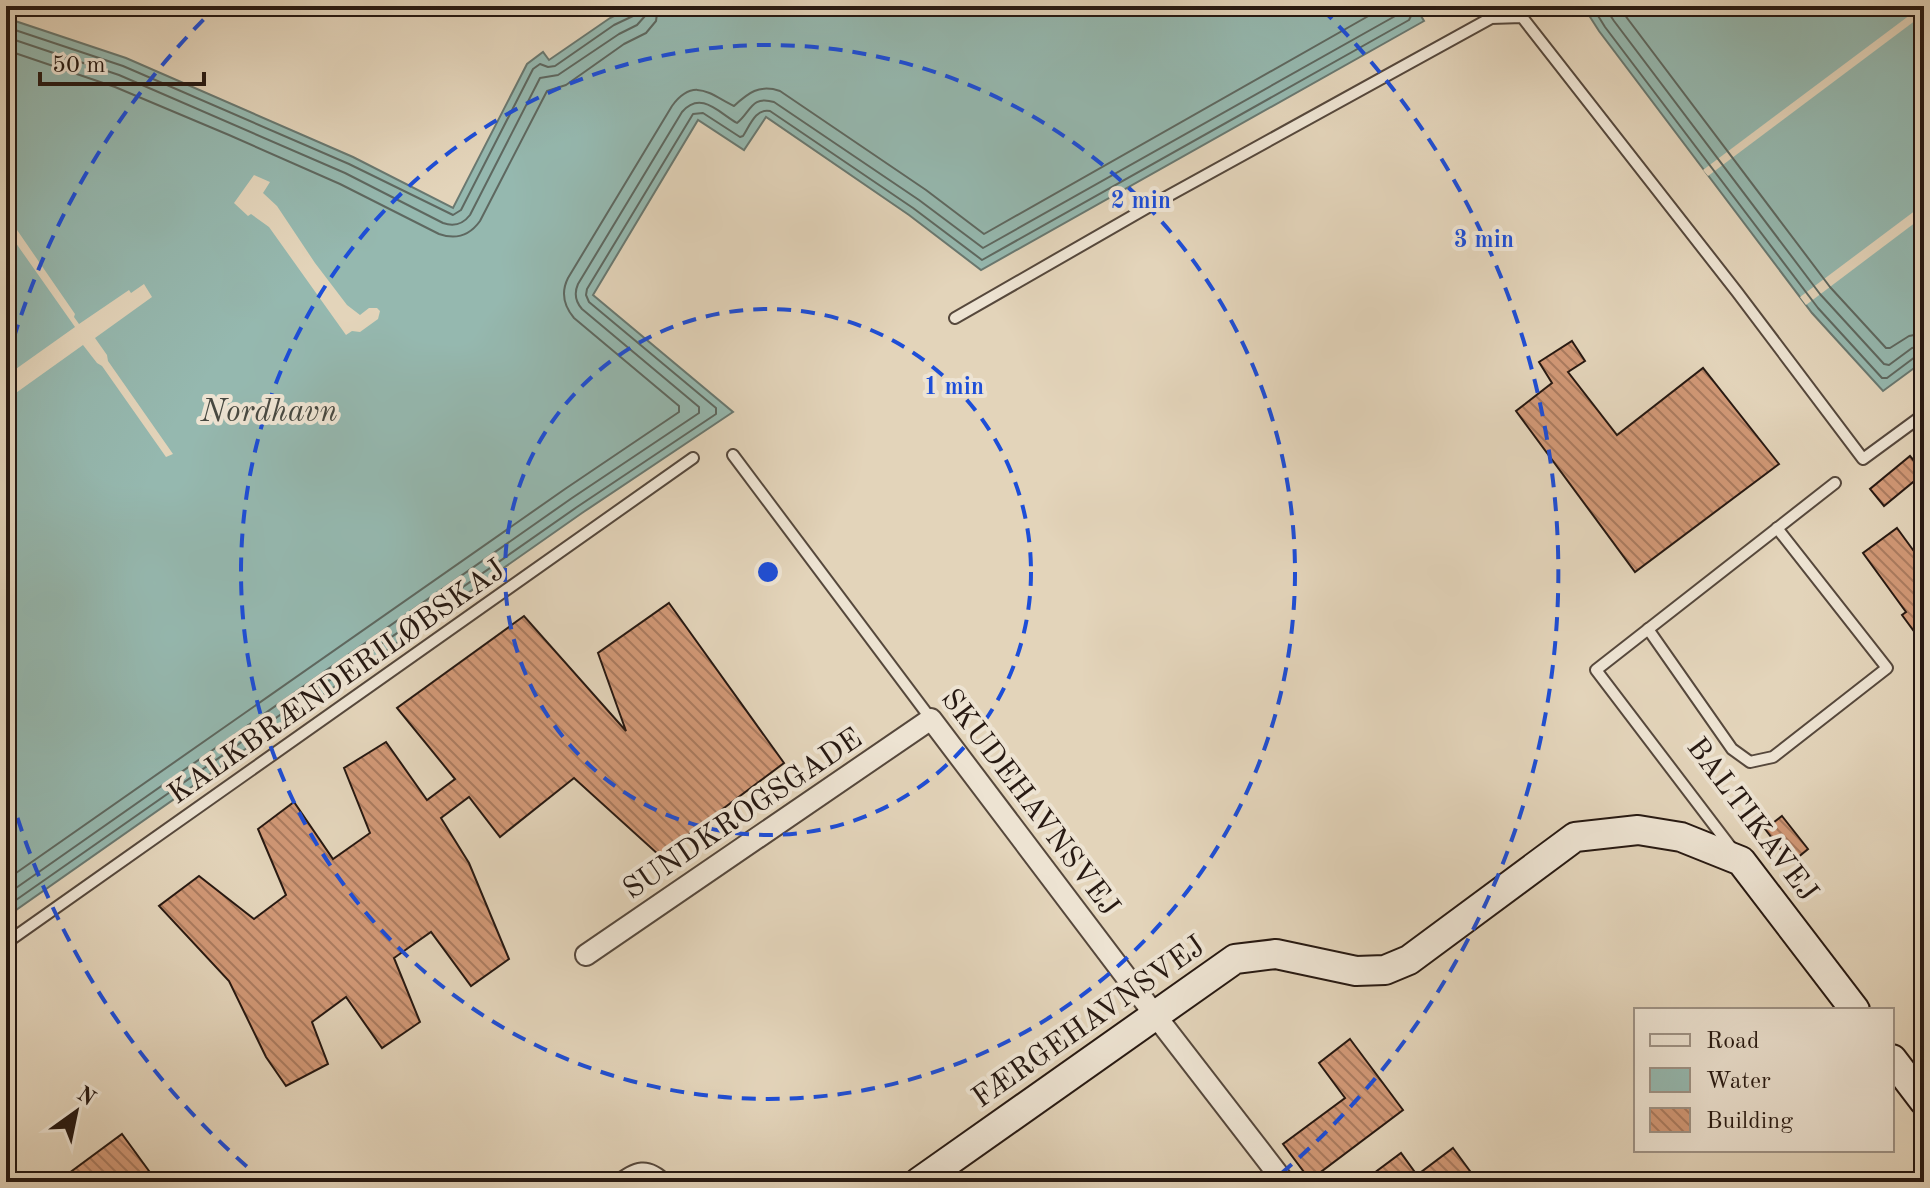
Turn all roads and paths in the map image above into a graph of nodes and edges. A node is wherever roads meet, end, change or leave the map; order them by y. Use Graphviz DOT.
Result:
graph roads {
  1 [pos="955,318"];
  2 [pos="1924,417"];
  3 [pos="733,455"];
  4 [pos="693,458"];
  5 [pos="1835,483"];
  6 [pos="1777,528"];
  7 [pos="1648,629"];
  8 [pos="931,719"];
  9 [pos="1741,861"];
  10 [pos="6,943"];
  11 [pos="586,955"];
  12 [pos="1853,1008"];
  13 [pos="1155,1015"];
  14 [pos="1894,1062"];
  15 [pos="1924,1101"];
  16 [pos="615,1182"];
  17 [pos="668,1182"];
  18 [pos="919,1182"];
  19 [pos="1284,1182"];
  1 -- 2 [label="lane"];
  3 -- 8 [label="lane, SKUDEHAVNSVEJ"];
  4 -- 10 [label="lane, KALKBRÆNDERILØBSKAJ"];
  5 -- 6 [label="lane"];
  6 -- 7 [label="lane"];
  6 -- 7 [label="lane"];
  7 -- 9 [label="lane, BALTIKAVEJ"];
  8 -- 11 [label="street, SUNDKROGSGADE"];
  8 -- 13 [label="street, SKUDEHAVNSVEJ"];
  9 -- 12 [label="street, BALTIKAVEJ"];
  9 -- 13 [label="street, FÆRGEHAVNSVEJ"];
  13 -- 18 [label="street, FÆRGEHAVNSVEJ"];
  13 -- 19 [label="street, SKUDEHAVNSVEJ"];
  14 -- 15 [label="street"];
  16 -- 17 [label="lane"];
}
